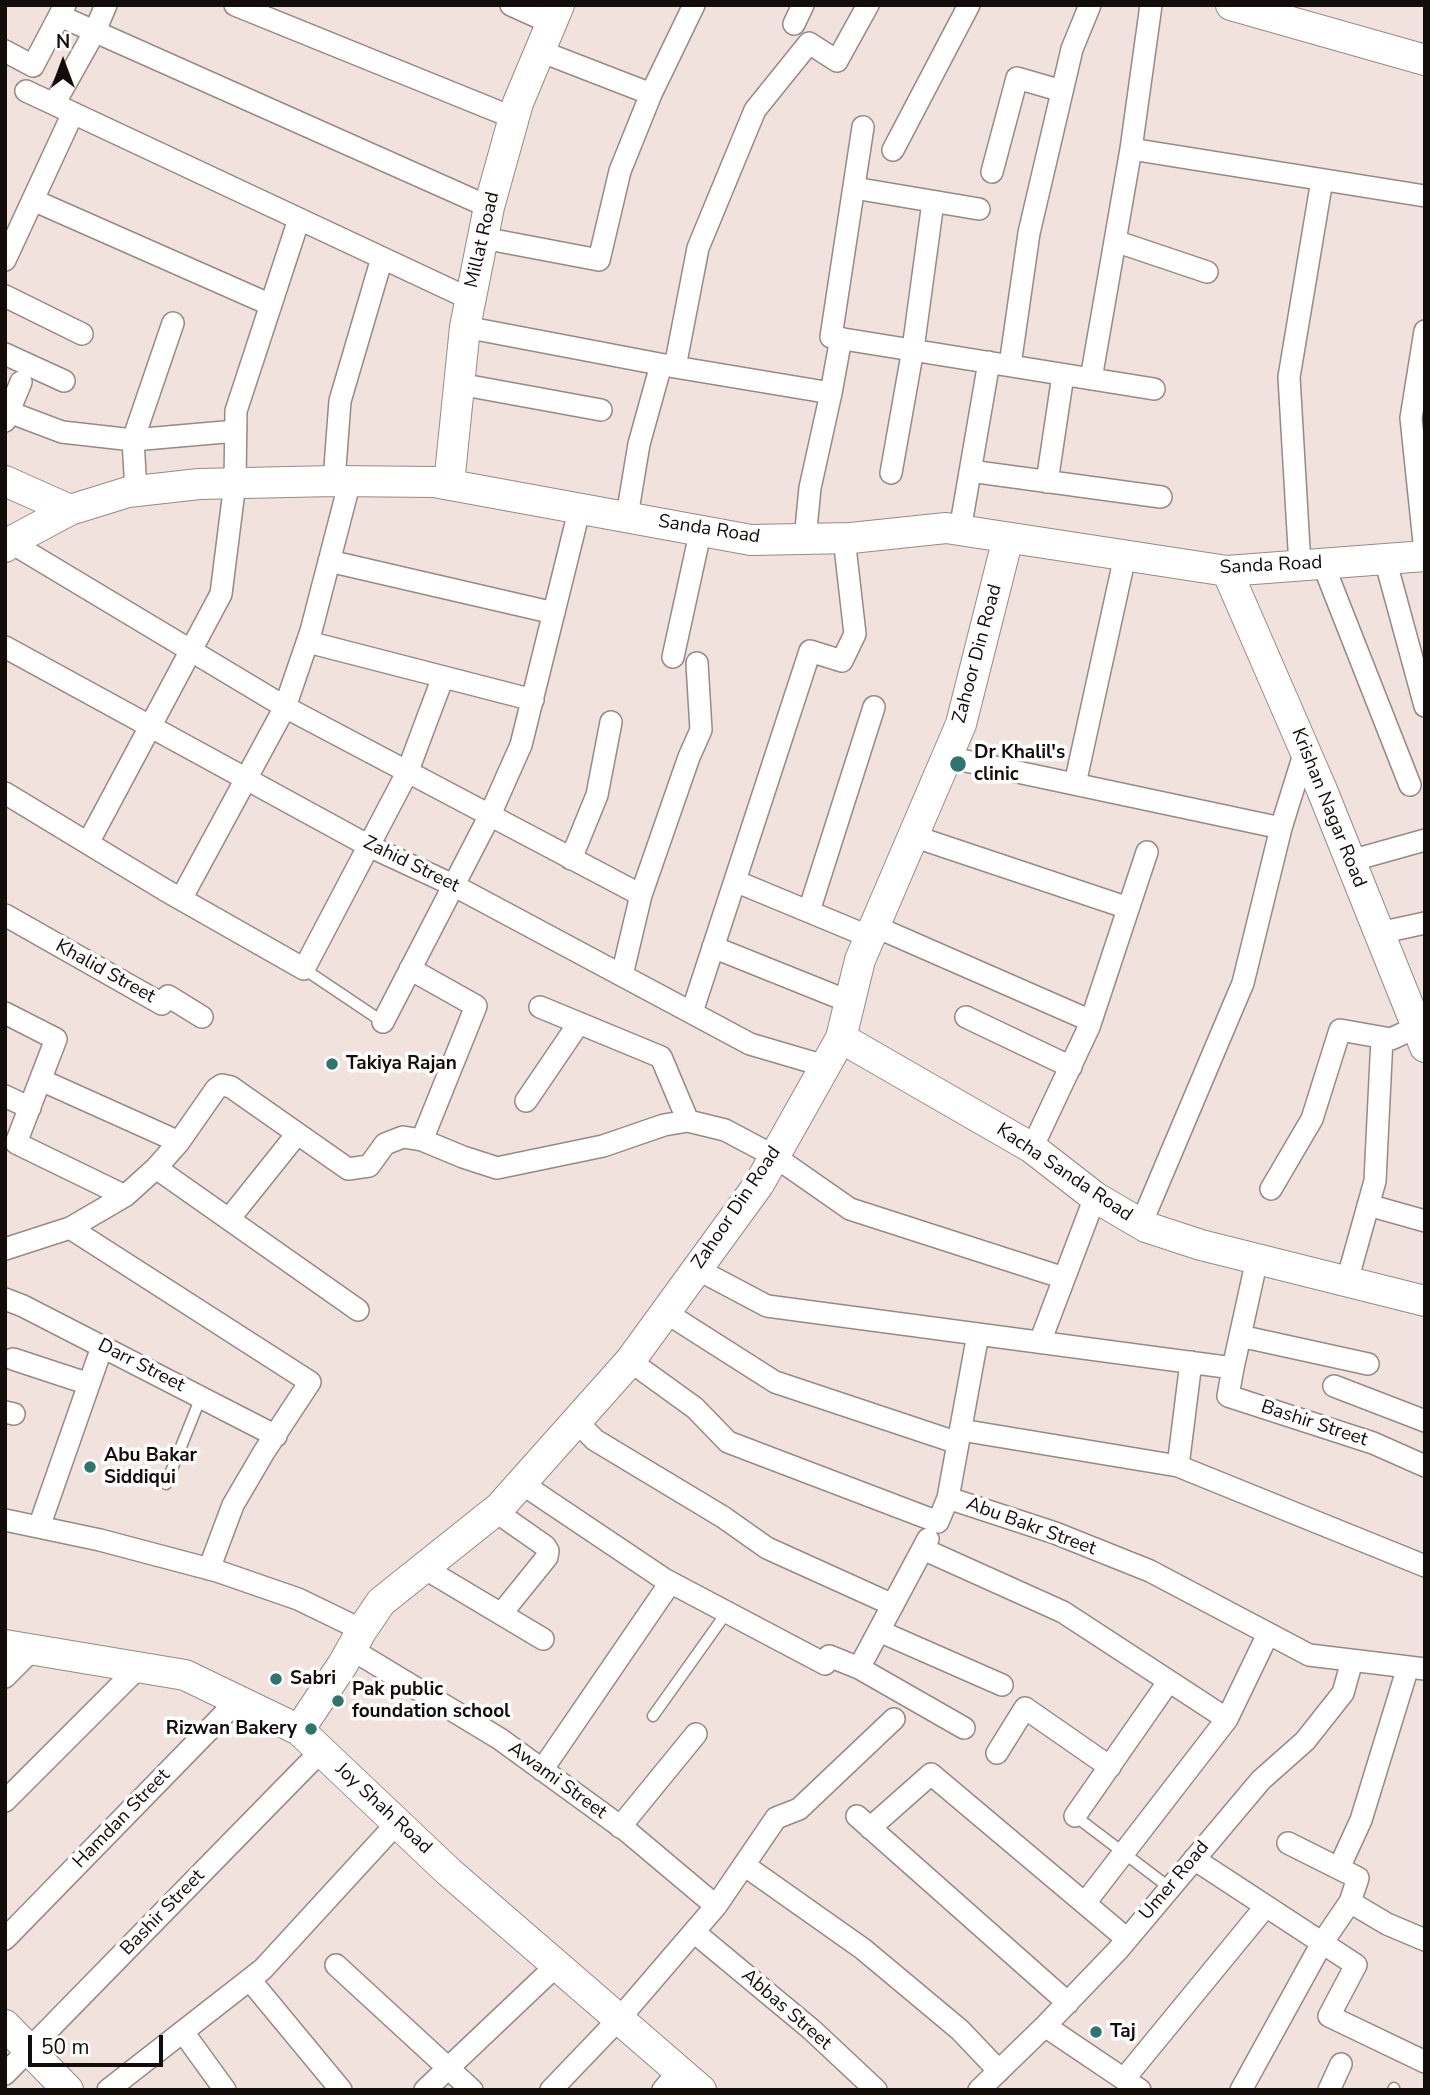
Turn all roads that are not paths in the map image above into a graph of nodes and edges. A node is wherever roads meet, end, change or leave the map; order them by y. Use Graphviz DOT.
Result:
graph roads {
  1 [pos="106,5"];
  2 [pos="235,5"];
  3 [pos="511,5"];
  4 [pos="694,5"];
  5 [pos="868,5"];
  6 [pos="969,5"];
  7 [pos="1090,5"];
  8 [pos="1151,5"];
  9 [pos="1231,5"];
  10 [pos="63,10"];
  11 [pos="555,14"];
  12 [pos="94,31"];
  13 [pos="5,51"];
  14 [pos="540,51"];
  15 [pos="1425,60"];
  16 [pos="26,91"];
  17 [pos="1062,91"];
  18 [pos="651,94"];
  19 [pos="64,108"];
  20 [pos="514,118"];
  21 [pos="863,127"];
  22 [pos="1131,149"];
  23 [pos="893,150"];
  24 [pos="992,172"];
  25 [pos="1322,180"];
  26 [pos="854,188"];
  27 [pos="1425,196"];
  28 [pos="33,200"];
  29 [pos="933,202"];
  30 [pos="489,207"];
  31 [pos="979,209"];
  32 [pos="299,219"];
  33 [pos="483,237"];
  34 [pos="1115,242"];
  35 [pos="8,248"];
  36 [pos="382,258"];
  37 [pos="1207,272"];
  38 [pos="5,296"];
  39 [pos="271,304"];
  40 [pos="467,313"];
  41 [pos="173,323"];
  42 [pos="1425,331"];
  43 [pos="82,334"];
  44 [pos="841,338"];
  45 [pos="913,349"];
  46 [pos="5,354"];
  47 [pos="999,364"];
  48 [pos="668,366"];
  49 [pos="1063,374"];
  50 [pos="1091,379"];
  51 [pos="64,381"];
  52 [pos="20,382"];
  53 [pos="459,384"];
  54 [pos="1154,390"];
  55 [pos="831,393"];
  56 [pos="601,410"];
  57 [pos="7,416"];
  58 [pos="1418,418"];
  59 [pos="236,431"];
  60 [pos="134,440"];
  61 [pos="970,471"];
  62 [pos="891,473"];
  63 [pos="5,481"];
  64 [pos="342,481"];
  65 [pos="1047,482"];
  66 [pos="235,483"];
  67 [pos="449,484"];
  68 [pos="136,491"];
  69 [pos="1161,497"];
  70 [pos="580,507"];
  71 [pos="70,510"];
  72 [pos="627,516"];
  73 [pos="701,529"];
  74 [pos="960,530"];
  75 [pos="844,538"];
  76 [pos="1008,538"];
  77 [pos="805,539"];
  78 [pos="8,545"];
  79 [pos="1425,554"];
  80 [pos="1125,556"];
  81 [pos="1385,559"];
  82 [pos="329,561"];
  83 [pos="1311,565"];
  84 [pos="1227,571"];
  85 [pos="554,614"];
  86 [pos="308,642"];
  87 [pos="5,647"];
  88 [pos="189,651"];
  89 [pos="673,657"];
  90 [pos="697,663"];
  91 [pos="443,677"];
  92 [pos="533,700"];
  93 [pos="1425,706"];
  94 [pos="285,707"];
  95 [pos="874,707"];
  96 [pos="611,722"];
  97 [pos="152,727"];
  98 [pos="1305,751"];
  99 [pos="947,757"];
  100 [pos="407,773"];
  101 [pos="247,779"];
  102 [pos="1075,784"];
  103 [pos="1410,785"];
  104 [pos="5,793"];
  105 [pos="489,817"];
  106 [pos="1281,828"];
  107 [pos="913,836"];
  108 [pos="1425,840"];
  109 [pos="88,844"];
  110 [pos="369,846"];
  111 [pos="1147,852"];
  112 [pos="571,859"];
  113 [pos="1350,861"];
  114 [pos="735,881"];
  115 [pos="453,885"];
  116 [pos="641,895"];
  117 [pos="181,899"];
  118 [pos="1128,908"];
  119 [pos="809,911"];
  120 [pos="5,915"];
  121 [pos="1425,923"];
  122 [pos="872,931"];
  123 [pos="1379,933"];
  124 [pos="713,947"];
  125 [pos="303,969"];
  126 [pos="410,969"];
  127 [pos="622,975"];
  128 [pos="850,1002"];
  129 [pos="540,1007"];
  130 [pos="692,1012"];
  131 [pos="5,1013"];
  132 [pos="202,1017"];
  133 [pos="966,1017"];
  134 [pos="1091,1021"];
  135 [pos="383,1022"];
  136 [pos="579,1023"];
  137 [pos="1421,1037"];
  138 [pos="841,1038"];
  139 [pos="1382,1038"];
  140 [pos="825,1066"];
  141 [pos="1071,1067"];
  142 [pos="41,1080"];
  143 [pos="5,1096"];
  144 [pos="526,1101"];
  145 [pos="30,1108"];
  146 [pos="688,1121"];
  147 [pos="297,1134"];
  148 [pos="422,1140"];
  149 [pos="179,1142"];
  150 [pos="1032,1148"];
  151 [pos="774,1156"];
  152 [pos="156,1168"];
  153 [pos="1271,1189"];
  154 [pos="125,1196"];
  155 [pos="1095,1197"];
  156 [pos="1368,1205"];
  157 [pos="229,1219"];
  158 [pos="1425,1221"];
  159 [pos="1141,1224"];
  160 [pos="70,1228"];
  161 [pos="5,1250"];
  162 [pos="1257,1259"];
  163 [pos="697,1269"];
  164 [pos="1064,1278"];
  165 [pos="1346,1281"];
  166 [pos="5,1299"];
  167 [pos="1425,1301"];
  168 [pos="358,1310"];
  169 [pos="665,1312"];
  170 [pos="978,1334"];
  171 [pos="1240,1336"];
  172 [pos="1040,1342"];
  173 [pos="103,1346"];
  174 [pos="13,1359"];
  175 [pos="629,1362"];
  176 [pos="1191,1362"];
  177 [pos="1368,1364"];
  178 [pos="1233,1368"];
  179 [pos="89,1384"];
  180 [pos="1334,1386"];
  181 [pos="201,1397"];
  182 [pos="576,1421"];
  183 [pos="1425,1421"];
  184 [pos="276,1436"];
  185 [pos="959,1437"];
  186 [pos="1178,1466"];
  187 [pos="1425,1466"];
  188 [pos="521,1483"];
  189 [pos="166,1484"];
  190 [pos="948,1497"];
  191 [pos="495,1511"];
  192 [pos="5,1520"];
  193 [pos="938,1522"];
  194 [pos="39,1527"];
  195 [pos="923,1549"];
  196 [pos="1425,1566"];
  197 [pos="424,1568"];
  198 [pos="209,1569"];
  199 [pos="670,1583"];
  200 [pos="893,1605"];
  201 [pos="727,1612"];
  202 [pos="502,1615"];
  203 [pos="879,1631"];
  204 [pos="1268,1634"];
  205 [pos="357,1639"];
  206 [pos="543,1639"];
  207 [pos="19,1647"];
  208 [pos="1352,1661"];
  209 [pos="139,1667"];
  210 [pos="859,1668"];
  211 [pos="1416,1668"];
  212 [pos="5,1676"];
  213 [pos="1169,1681"];
  214 [pos="1002,1685"];
  215 [pos="239,1700"];
  216 [pos="653,1716"];
  217 [pos="1227,1718"];
  218 [pos="894,1719"];
  219 [pos="964,1728"];
  220 [pos="299,1730"];
  221 [pos="696,1734"];
  222 [pos="321,1751"];
  223 [pos="997,1753"];
  224 [pos="1110,1767"];
  225 [pos="542,1770"];
  226 [pos="5,1801"];
  227 [pos="1075,1816"];
  228 [pos="397,1823"];
  229 [pos="620,1827"];
  230 [pos="1288,1843"];
  231 [pos="1124,1853"];
  232 [pos="1194,1859"];
  233 [pos="744,1865"];
  234 [pos="1339,1868"];
  235 [pos="1170,1888"];
  236 [pos="1350,1902"];
  237 [pos="1084,1903"];
  238 [pos="716,1906"];
  239 [pos="1266,1906"];
  240 [pos="694,1932"];
  241 [pos="5,1939"];
  242 [pos="1127,1939"];
  243 [pos="1425,1940"];
  244 [pos="1322,1943"];
  245 [pos="336,1965"];
  246 [pos="556,1965"];
  247 [pos="250,1980"];
  248 [pos="1068,2003"];
  249 [pos="619,2019"];
  250 [pos="5,2025"];
  251 [pos="1045,2026"];
  252 [pos="183,2032"];
  253 [pos="30,2050"];
  254 [pos="1425,2062"];
  255 [pos="1341,2064"];
  256 [pos="449,2068"];
  257 [pos="999,2071"];
  258 [pos="5,2074"];
  259 [pos="681,2083"];
  260 [pos="1132,2084"];
  261 [pos="68,2090"];
  262 [pos="108,2090"];
  263 [pos="225,2090"];
  264 [pos="341,2090"];
  265 [pos="425,2090"];
  266 [pos="472,2090"];
  267 [pos="551,2090"];
  268 [pos="876,2090"];
  269 [pos="979,2090"];
  270 [pos="1241,2090"];
  271 [pos="1329,2090"];
  1 -- 12 [label="street"];
  2 -- 20 [label="street"];
  3 -- 11 [label="street"];
  4 -- 18 [label="street"];
  5 -- 48 [label="street"];
  6 -- 23 [label="street"];
  7 -- 17 [label="street"];
  8 -- 22 [label="street"];
  9 -- 15 [label="street"];
  10 -- 12 [label="street"];
  10 -- 13 [label="street"];
  11 -- 14 [label="street, Millat Road"];
  12 -- 19 [label="street"];
  12 -- 30 [label="street"];
  14 -- 18 [label="street"];
  14 -- 20 [label="street, Millat Road"];
  16 -- 19 [label="street"];
  17 -- 24 [label="street"];
  17 -- 47 [label="street"];
  18 -- 33 [label="street"];
  19 -- 28 [label="street"];
  19 -- 32 [label="street"];
  20 -- 30 [label="street, Millat Road"];
  21 -- 26 [label="street"];
  22 -- 25 [label="street"];
  22 -- 34 [label="street"];
  25 -- 27 [label="street"];
  25 -- 83 [label="street"];
  26 -- 29 [label="street"];
  26 -- 44 [label="street"];
  28 -- 35 [label="street"];
  28 -- 39 [label="street"];
  29 -- 31 [label="street"];
  29 -- 45 [label="street"];
  30 -- 33 [label="street, Millat Road"];
  32 -- 36 [label="street"];
  32 -- 39 [label="street"];
  33 -- 40 [label="street, Millat Road"];
  34 -- 37 [label="street"];
  34 -- 50 [label="street"];
  36 -- 40 [label="street"];
  36 -- 64 [label="street"];
  38 -- 43 [label="street"];
  39 -- 59 [label="street"];
  40 -- 48 [label="street"];
  40 -- 53 [label="street, Millat Road"];
  41 -- 60 [label="street"];
  42 -- 58 [label="street"];
  44 -- 45 [label="street"];
  44 -- 55 [label="street"];
  45 -- 47 [label="street"];
  45 -- 62 [label="street"];
  46 -- 51 [label="street"];
  47 -- 49 [label="street"];
  47 -- 61 [label="street"];
  48 -- 55 [label="street"];
  48 -- 72 [label="street"];
  49 -- 50 [label="street"];
  49 -- 65 [label="street"];
  50 -- 54 [label="street"];
  52 -- 57 [label="street"];
  53 -- 56 [label="street"];
  53 -- 67 [label="street, Millat Road"];
  55 -- 77 [label="street"];
  57 -- 60 [label="street"];
  58 -- 79 [label="street"];
  59 -- 60 [label="street"];
  59 -- 66 [label="street"];
  60 -- 68 [label="street"];
  61 -- 65 [label="street"];
  61 -- 74 [label="street"];
  63 -- 71 [label="street"];
  64 -- 66 [label="street, Sanda Road"];
  64 -- 67 [label="street, Sanda Road"];
  64 -- 82 [label="street"];
  65 -- 69 [label="street"];
  66 -- 68 [label="street, Sanda Road"];
  66 -- 88 [label="street"];
  67 -- 70 [label="street, Sanda Road"];
  68 -- 71 [label="street, Sanda Road"];
  70 -- 72 [label="street, Sanda Road"];
  70 -- 85 [label="street"];
  71 -- 78 [label="street, Sanda Road"];
  72 -- 73 [label="street, Sanda Road"];
  73 -- 77 [label="street, Sanda Road"];
  73 -- 89 [label="street"];
  74 -- 75 [label="street, Sanda Road"];
  74 -- 76 [label="street, Sanda Road"];
  75 -- 77 [label="street, Sanda Road"];
  75 -- 114 [label="street"];
  76 -- 80 [label="street, Sanda Road"];
  76 -- 99 [label="street, Zahoor Din Road"];
  78 -- 88 [label="street"];
  79 -- 81 [label="street, Sanda Road"];
  80 -- 84 [label="street, Sanda Road"];
  80 -- 102 [label="street"];
  81 -- 83 [label="street, Sanda Road"];
  81 -- 93 [label="street"];
  82 -- 85 [label="street"];
  82 -- 86 [label="street"];
  83 -- 84 [label="street, Sanda Road"];
  83 -- 103 [label="street"];
  84 -- 98 [label="street, Krishan Nagar Road"];
  85 -- 92 [label="street"];
  86 -- 91 [label="street"];
  86 -- 94 [label="street"];
  87 -- 97 [label="street, Zahid Street"];
  88 -- 94 [label="street"];
  88 -- 97 [label="street"];
  90 -- 116 [label="street"];
  91 -- 92 [label="street"];
  91 -- 100 [label="street"];
  92 -- 105 [label="street"];
  94 -- 100 [label="street"];
  94 -- 101 [label="street"];
  95 -- 119 [label="street"];
  96 -- 112 [label="street"];
  97 -- 101 [label="street, Zahid Street"];
  97 -- 109 [label="street"];
  98 -- 106 [label="street"];
  98 -- 113 [label="street, Krishan Nagar Road"];
  99 -- 102 [label="street"];
  99 -- 107 [label="street, Zahoor Din Road"];
  100 -- 105 [label="street"];
  100 -- 110 [label="street"];
  101 -- 110 [label="street, Zahid Street"];
  101 -- 117 [label="street"];
  102 -- 106 [label="street"];
  104 -- 109 [label="street"];
  105 -- 112 [label="street"];
  105 -- 115 [label="street"];
  106 -- 159 [label="street"];
  107 -- 118 [label="street"];
  107 -- 122 [label="street, Zahoor Din Road"];
  108 -- 113 [label="street"];
  109 -- 117 [label="street"];
  110 -- 115 [label="street, Zahid Street"];
  110 -- 125 [label="street"];
  111 -- 118 [label="street"];
  112 -- 116 [label="street"];
  113 -- 123 [label="street, Krishan Nagar Road"];
  114 -- 119 [label="street"];
  114 -- 124 [label="street"];
  115 -- 126 [label="street"];
  115 -- 127 [label="street, Zahid Street"];
  116 -- 127 [label="street"];
  117 -- 125 [label="street"];
  118 -- 134 [label="street"];
  119 -- 122 [label="street"];
  120 -- 132 [label="street, Khalid Street"];
  121 -- 123 [label="street"];
  122 -- 128 [label="street, Zahoor Din Road"];
  122 -- 134 [label="street"];
  123 -- 137 [label="street, Krishan Nagar Road"];
  124 -- 128 [label="street"];
  124 -- 130 [label="street"];
  125 -- 135 [label="lane"];
  126 -- 135 [label="street"];
  126 -- 148 [label="street"];
  127 -- 130 [label="street, Zahid Street"];
  128 -- 138 [label="street, Zahoor Din Road"];
  129 -- 136 [label="street"];
  130 -- 140 [label="street, Zahid Street"];
  131 -- 142 [label="street"];
  133 -- 141 [label="street"];
  134 -- 141 [label="street"];
  136 -- 144 [label="street"];
  136 -- 146 [label="street"];
  137 -- 139 [label="street"];
  138 -- 140 [label="street, Zahoor Din Road"];
  138 -- 150 [label="street, Kacha Sanda Road"];
  139 -- 153 [label="street"];
  139 -- 156 [label="street"];
  140 -- 151 [label="street, Zahoor Din Road"];
  141 -- 150 [label="street"];
  142 -- 145 [label="street"];
  142 -- 149 [label="street"];
  143 -- 145 [label="street"];
  145 -- 154 [label="street"];
  146 -- 148 [label="street"];
  146 -- 151 [label="street"];
  147 -- 148 [label="street"];
  147 -- 149 [label="street"];
  147 -- 157 [label="street"];
  149 -- 152 [label="street"];
  150 -- 155 [label="street, Kacha Sanda Road"];
  151 -- 163 [label="street, Zahoor Din Road"];
  151 -- 164 [label="street"];
  152 -- 154 [label="street"];
  152 -- 157 [label="street"];
  154 -- 160 [label="street"];
  155 -- 159 [label="street, Kacha Sanda Road"];
  155 -- 164 [label="street"];
  156 -- 158 [label="street"];
  156 -- 165 [label="street"];
  157 -- 168 [label="street"];
  159 -- 162 [label="street, Kacha Sanda Road"];
  160 -- 161 [label="street"];
  160 -- 184 [label="street"];
  162 -- 165 [label="street, Kacha Sanda Road"];
  162 -- 171 [label="street"];
  163 -- 169 [label="street, Zahoor Din Road"];
  163 -- 170 [label="street"];
  164 -- 172 [label="street"];
  165 -- 167 [label="street, Kacha Sanda Road"];
  166 -- 173 [label="street, Darr Street"];
  169 -- 175 [label="street, Zahoor Din Road"];
  169 -- 185 [label="street"];
  170 -- 172 [label="street"];
  170 -- 185 [label="street"];
  171 -- 177 [label="street"];
  171 -- 178 [label="street"];
  172 -- 176 [label="street"];
  173 -- 179 [label="street"];
  173 -- 181 [label="street, Darr Street"];
  174 -- 179 [label="street"];
  175 -- 182 [label="street, Zahoor Din Road"];
  175 -- 193 [label="street, Abu Bakr Street"];
  176 -- 178 [label="street"];
  176 -- 186 [label="street"];
  178 -- 187 [label="street, Bashir Street"];
  179 -- 194 [label="street"];
  180 -- 183 [label="street"];
  181 -- 184 [label="street, Darr Street"];
  181 -- 189 [label="lane"];
  182 -- 188 [label="street, Zahoor Din Road"];
  182 -- 200 [label="street"];
  184 -- 198 [label="street"];
  185 -- 186 [label="street"];
  185 -- 190 [label="street"];
  186 -- 196 [label="street"];
  188 -- 191 [label="street, Zahoor Din Road"];
  188 -- 199 [label="street"];
  190 -- 193 [label="street, Abu Bakr Street"];
  190 -- 204 [label="street, Abu Bakr Street"];
  191 -- 197 [label="street, Zahoor Din Road"];
  191 -- 202 [label="street"];
  192 -- 194 [label="street, Awami Street"];
  193 -- 195 [label="street"];
  194 -- 198 [label="street, Awami Street"];
  195 -- 200 [label="street"];
  195 -- 213 [label="street"];
  197 -- 202 [label="street"];
  197 -- 205 [label="street, Zahoor Din Road"];
  198 -- 205 [label="street, Awami Street"];
  199 -- 201 [label="street"];
  199 -- 225 [label="street"];
  200 -- 203 [label="street"];
  201 -- 210 [label="street"];
  201 -- 216 [label="lane"];
  202 -- 206 [label="street"];
  203 -- 210 [label="street"];
  203 -- 214 [label="street"];
  204 -- 208 [label="street, Abu Bakr Street"];
  204 -- 217 [label="street"];
  205 -- 220 [label="street, Zahoor Din Road"];
  205 -- 225 [label="street, Awami Street"];
  207 -- 209 [label="street, Joy Shah Road"];
  207 -- 212 [label="street"];
  208 -- 211 [label="street, Abu Bakr Street"];
  208 -- 232 [label="street, Umer Road"];
  209 -- 215 [label="street, Joy Shah Road"];
  209 -- 226 [label="street"];
  210 -- 219 [label="street"];
  211 -- 234 [label="street"];
  213 -- 217 [label="street"];
  213 -- 224 [label="street"];
  215 -- 220 [label="street, Joy Shah Road"];
  215 -- 241 [label="street, Hamdan Street"];
  217 -- 231 [label="street"];
  218 -- 233 [label="street"];
  220 -- 222 [label="street, Joy Shah Road"];
  221 -- 229 [label="street"];
  222 -- 228 [label="street, Joy Shah Road"];
  222 -- 253 [label="street, Bashir Street"];
  223 -- 224 [label="street"];
  224 -- 227 [label="street"];
  225 -- 229 [label="street, Awami Street"];
  227 -- 231 [label="lane"];
  228 -- 246 [label="street, Joy Shah Road"];
  228 -- 247 [label="street"];
  229 -- 238 [label="street, Awami Street"];
  230 -- 234 [label="street"];
  231 -- 235 [label="lane"];
  231 -- 237 [label="street"];
  232 -- 235 [label="street, Umer Road"];
  232 -- 239 [label="street"];
  233 -- 238 [label="street"];
  233 -- 257 [label="street"];
  234 -- 236 [label="street"];
  235 -- 242 [label="street, Umer Road"];
  236 -- 243 [label="street"];
  236 -- 244 [label="street"];
  237 -- 242 [label="street"];
  237 -- 248 [label="street"];
  238 -- 240 [label="street"];
  239 -- 244 [label="street"];
  239 -- 260 [label="street"];
  240 -- 249 [label="street"];
  240 -- 268 [label="street, Abbas Street"];
  242 -- 248 [label="street, Umer Road"];
  244 -- 254 [label="street"];
  244 -- 270 [label="street"];
  245 -- 256 [label="street"];
  246 -- 249 [label="street, Joy Shah Road"];
  246 -- 256 [label="street"];
  247 -- 252 [label="street"];
  247 -- 264 [label="street"];
  248 -- 251 [label="street, Umer Road"];
  249 -- 259 [label="street, Joy Shah Road"];
  249 -- 267 [label="street"];
  250 -- 253 [label="street"];
  251 -- 257 [label="street, Umer Road"];
  251 -- 260 [label="street"];
  252 -- 262 [label="street"];
  252 -- 263 [label="street"];
  253 -- 258 [label="street, Bashir Street"];
  253 -- 261 [label="street"];
  255 -- 271 [label="street"];
  256 -- 265 [label="street"];
  256 -- 266 [label="street"];
  257 -- 269 [label="street, Umer Road"];
}
